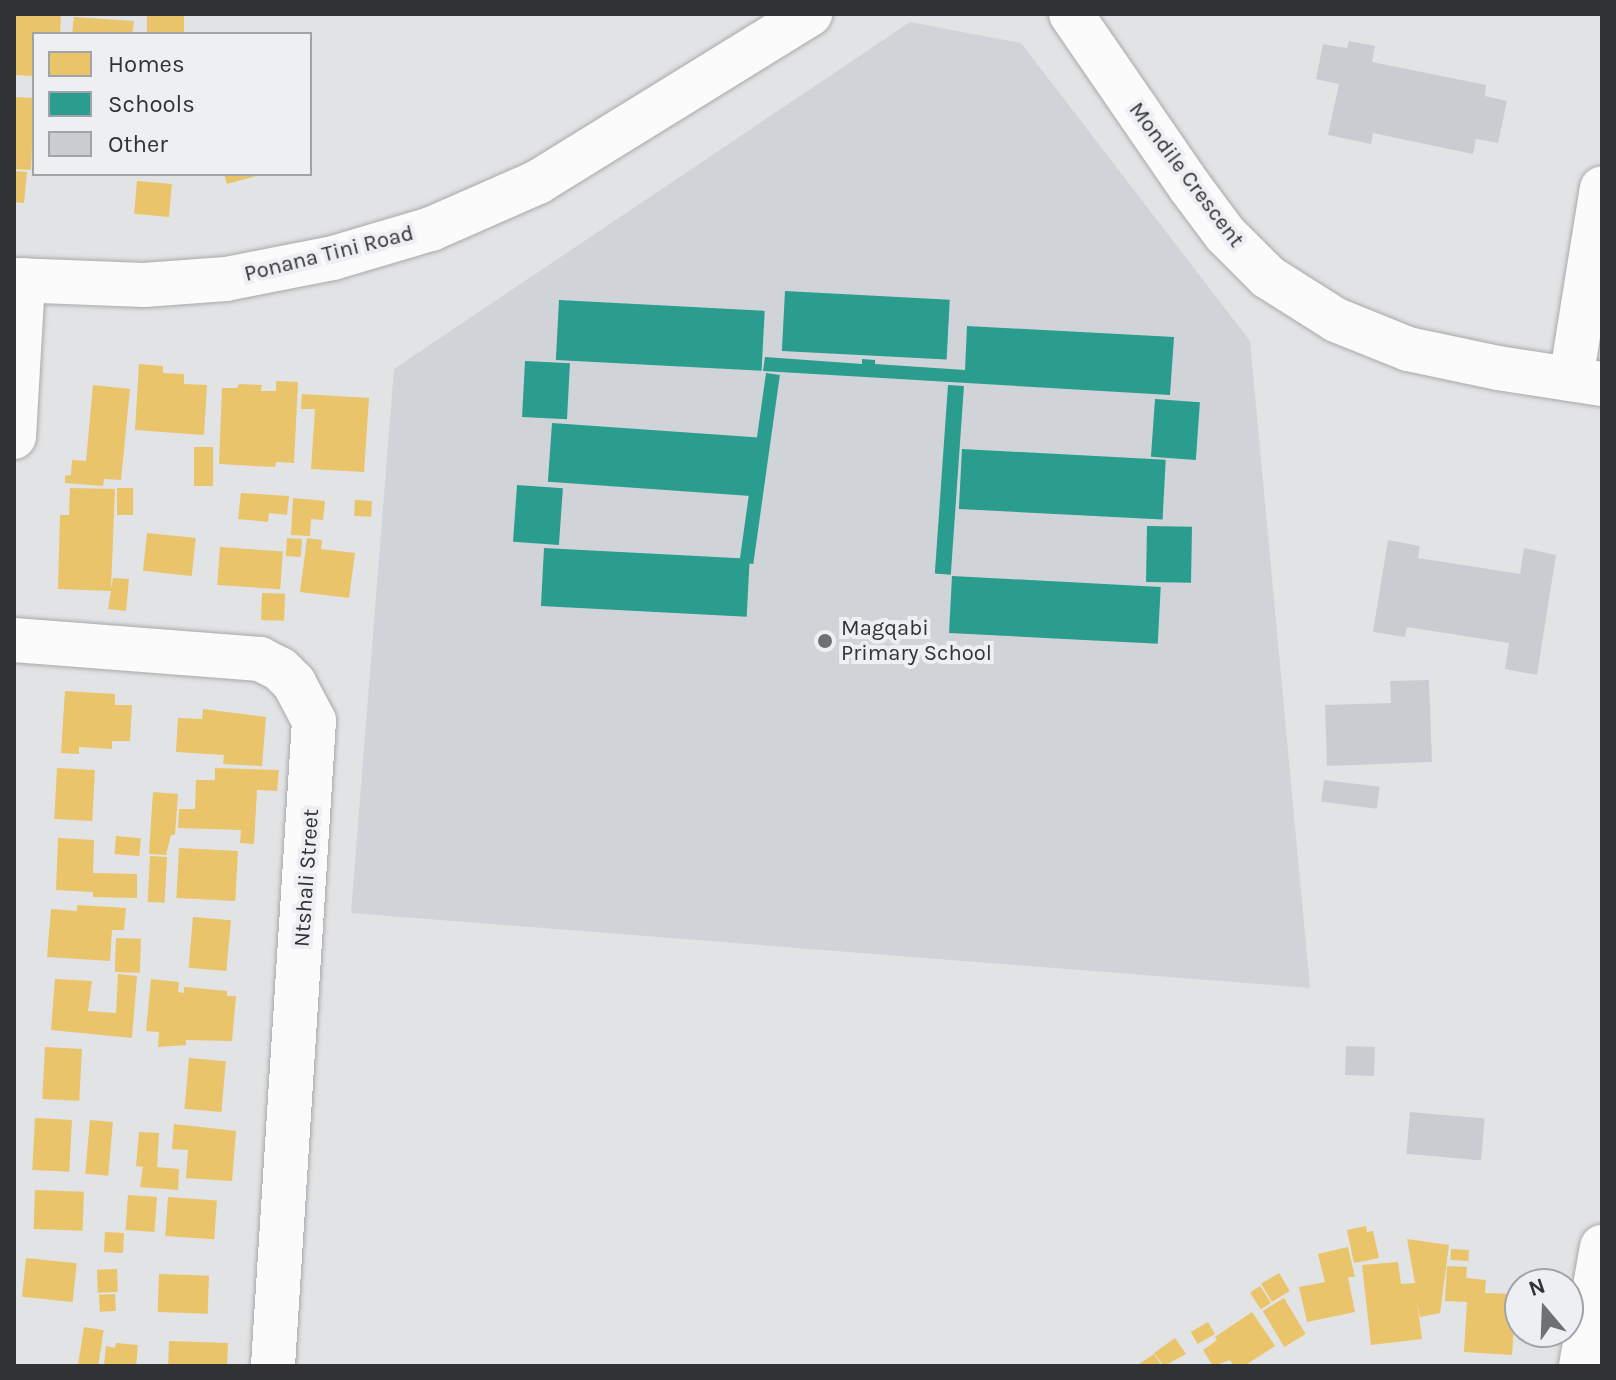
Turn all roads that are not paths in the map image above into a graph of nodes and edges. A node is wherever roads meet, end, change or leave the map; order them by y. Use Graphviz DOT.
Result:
graph roads {
  1 [pos="1071,14"];
  2 [pos="794,19"];
  3 [pos="1602,188"];
  4 [pos="19,280"];
  5 [pos="1586,381"];
  6 [pos="14,437"];
  7 [pos="14,640"];
  8 [pos="1602,1247"];
  9 [pos="273,1366"];
  10 [pos="1581,1366"];
  1 -- 5 [label="street, Mondile Crescent"];
  2 -- 4 [label="street, Ponana Tini Road"];
  3 -- 5 [label="street"];
  4 -- 6 [label="street"];
  7 -- 9 [label="street, Ntshali Street"];
  8 -- 10 [label="street"];
}
